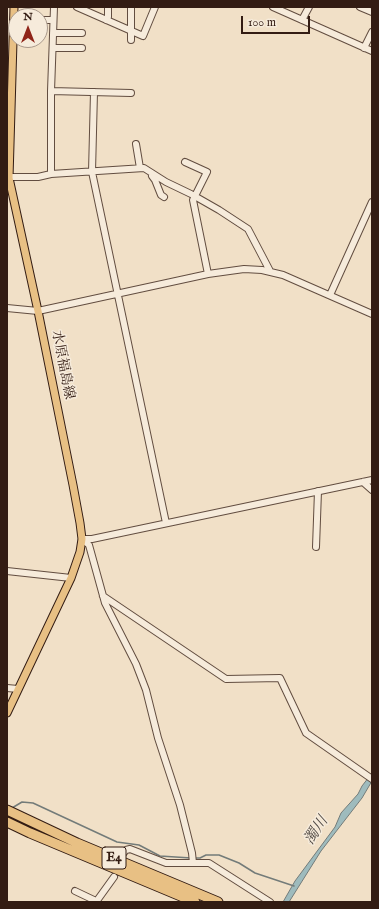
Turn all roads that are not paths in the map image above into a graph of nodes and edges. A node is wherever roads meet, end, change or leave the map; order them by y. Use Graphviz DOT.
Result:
graph roads {
  1 [pos="54,7"];
  2 [pos="77,7"];
  3 [pos="108,7"];
  4 [pos="131,7"];
  5 [pos="156,7"];
  6 [pos="273,7"];
  7 [pos="309,7"];
  8 [pos="360,7"];
  9 [pos="372,12"];
  10 [pos="48,20"];
  11 [pos="53,20"];
  12 [pos="106,20"];
  13 [pos="302,20"];
  14 [pos="130,30"];
  15 [pos="372,32"];
  16 [pos="53,33"];
  17 [pos="82,33"];
  18 [pos="131,40"];
  19 [pos="53,48"];
  20 [pos="82,48"];
  21 [pos="364,48"];
  22 [pos="372,51"];
  23 [pos="10,55"];
  24 [pos="52,92"];
  25 [pos="94,92"];
  26 [pos="131,93"];
  27 [pos="136,144"];
  28 [pos="185,162"];
  29 [pos="140,168"];
  30 [pos="92,172"];
  31 [pos="51,174"];
  32 [pos="152,174"];
  33 [pos="8,178"];
  34 [pos="195,196"];
  35 [pos="164,197"];
  36 [pos="372,202"];
  37 [pos="270,271"];
  38 [pos="208,274"];
  39 [pos="117,293"];
  40 [pos="330,295"];
  41 [pos="7,308"];
  42 [pos="38,311"];
  43 [pos="372,314"];
  44 [pos="372,480"];
  45 [pos="364,482"];
  46 [pos="372,490"];
  47 [pos="318,491"];
  48 [pos="166,523"];
  49 [pos="82,539"];
  50 [pos="316,547"];
  51 [pos="7,571"];
  52 [pos="71,578"];
  53 [pos="103,596"];
  54 [pos="7,688"];
  55 [pos="18,689"];
  56 [pos="7,713"];
  57 [pos="372,779"];
  58 [pos="9,811"];
  59 [pos="7,822"];
  60 [pos="122,855"];
  61 [pos="193,863"];
  62 [pos="114,878"];
  63 [pos="75,891"];
  64 [pos="96,902"];
  65 [pos="195,902"];
  66 [pos="218,902"];
  67 [pos="270,902"];
  1 -- 11 [label="street"];
  2 -- 12 [label="street"];
  3 -- 12 [label="street"];
  4 -- 14 [label="street"];
  5 -- 14 [label="street"];
  6 -- 13 [label="street"];
  7 -- 13 [label="street"];
  8 -- 9 [label="street"];
  10 -- 11 [label="street"];
  11 -- 16 [label="street"];
  12 -- 14 [label="street"];
  13 -- 21 [label="street"];
  14 -- 18 [label="street"];
  15 -- 21 [label="street"];
  16 -- 17 [label="street"];
  16 -- 19 [label="street"];
  19 -- 20 [label="street"];
  19 -- 24 [label="street"];
  21 -- 22 [label="street"];
  23 -- 33 [label="main road, 水原福島線"];
  24 -- 25 [label="street"];
  24 -- 31 [label="street"];
  25 -- 26 [label="street"];
  25 -- 30 [label="street"];
  27 -- 29 [label="street"];
  28 -- 34 [label="street"];
  29 -- 30 [label="street"];
  29 -- 32 [label="street"];
  30 -- 31 [label="street"];
  30 -- 39 [label="street"];
  31 -- 33 [label="street"];
  32 -- 34 [label="street"];
  32 -- 35 [label="street"];
  33 -- 42 [label="main road, 水原福島線"];
  34 -- 37 [label="street"];
  34 -- 38 [label="street"];
  36 -- 40 [label="street"];
  37 -- 38 [label="street"];
  37 -- 40 [label="street"];
  38 -- 39 [label="street"];
  39 -- 42 [label="street"];
  39 -- 48 [label="street"];
  40 -- 43 [label="street"];
  41 -- 42 [label="street"];
  42 -- 49 [label="main road, 水原福島線"];
  44 -- 45 [label="street"];
  45 -- 46 [label="street"];
  45 -- 47 [label="street"];
  47 -- 48 [label="street"];
  47 -- 50 [label="street"];
  48 -- 49 [label="street"];
  49 -- 52 [label="main road, 水原福島線"];
  49 -- 53 [label="street"];
  51 -- 52 [label="street"];
  52 -- 55 [label="main road, 水原福島線"];
  53 -- 57 [label="street"];
  53 -- 61 [label="street"];
  54 -- 55 [label="street"];
  55 -- 56 [label="main road, 水原福島線"];
  58 -- 66 [label="highway, E4"];
  59 -- 65 [label="highway, E4"];
  60 -- 61 [label="street"];
  61 -- 67 [label="street"];
  62 -- 64 [label="street"];
  63 -- 64 [label="street"];
}
